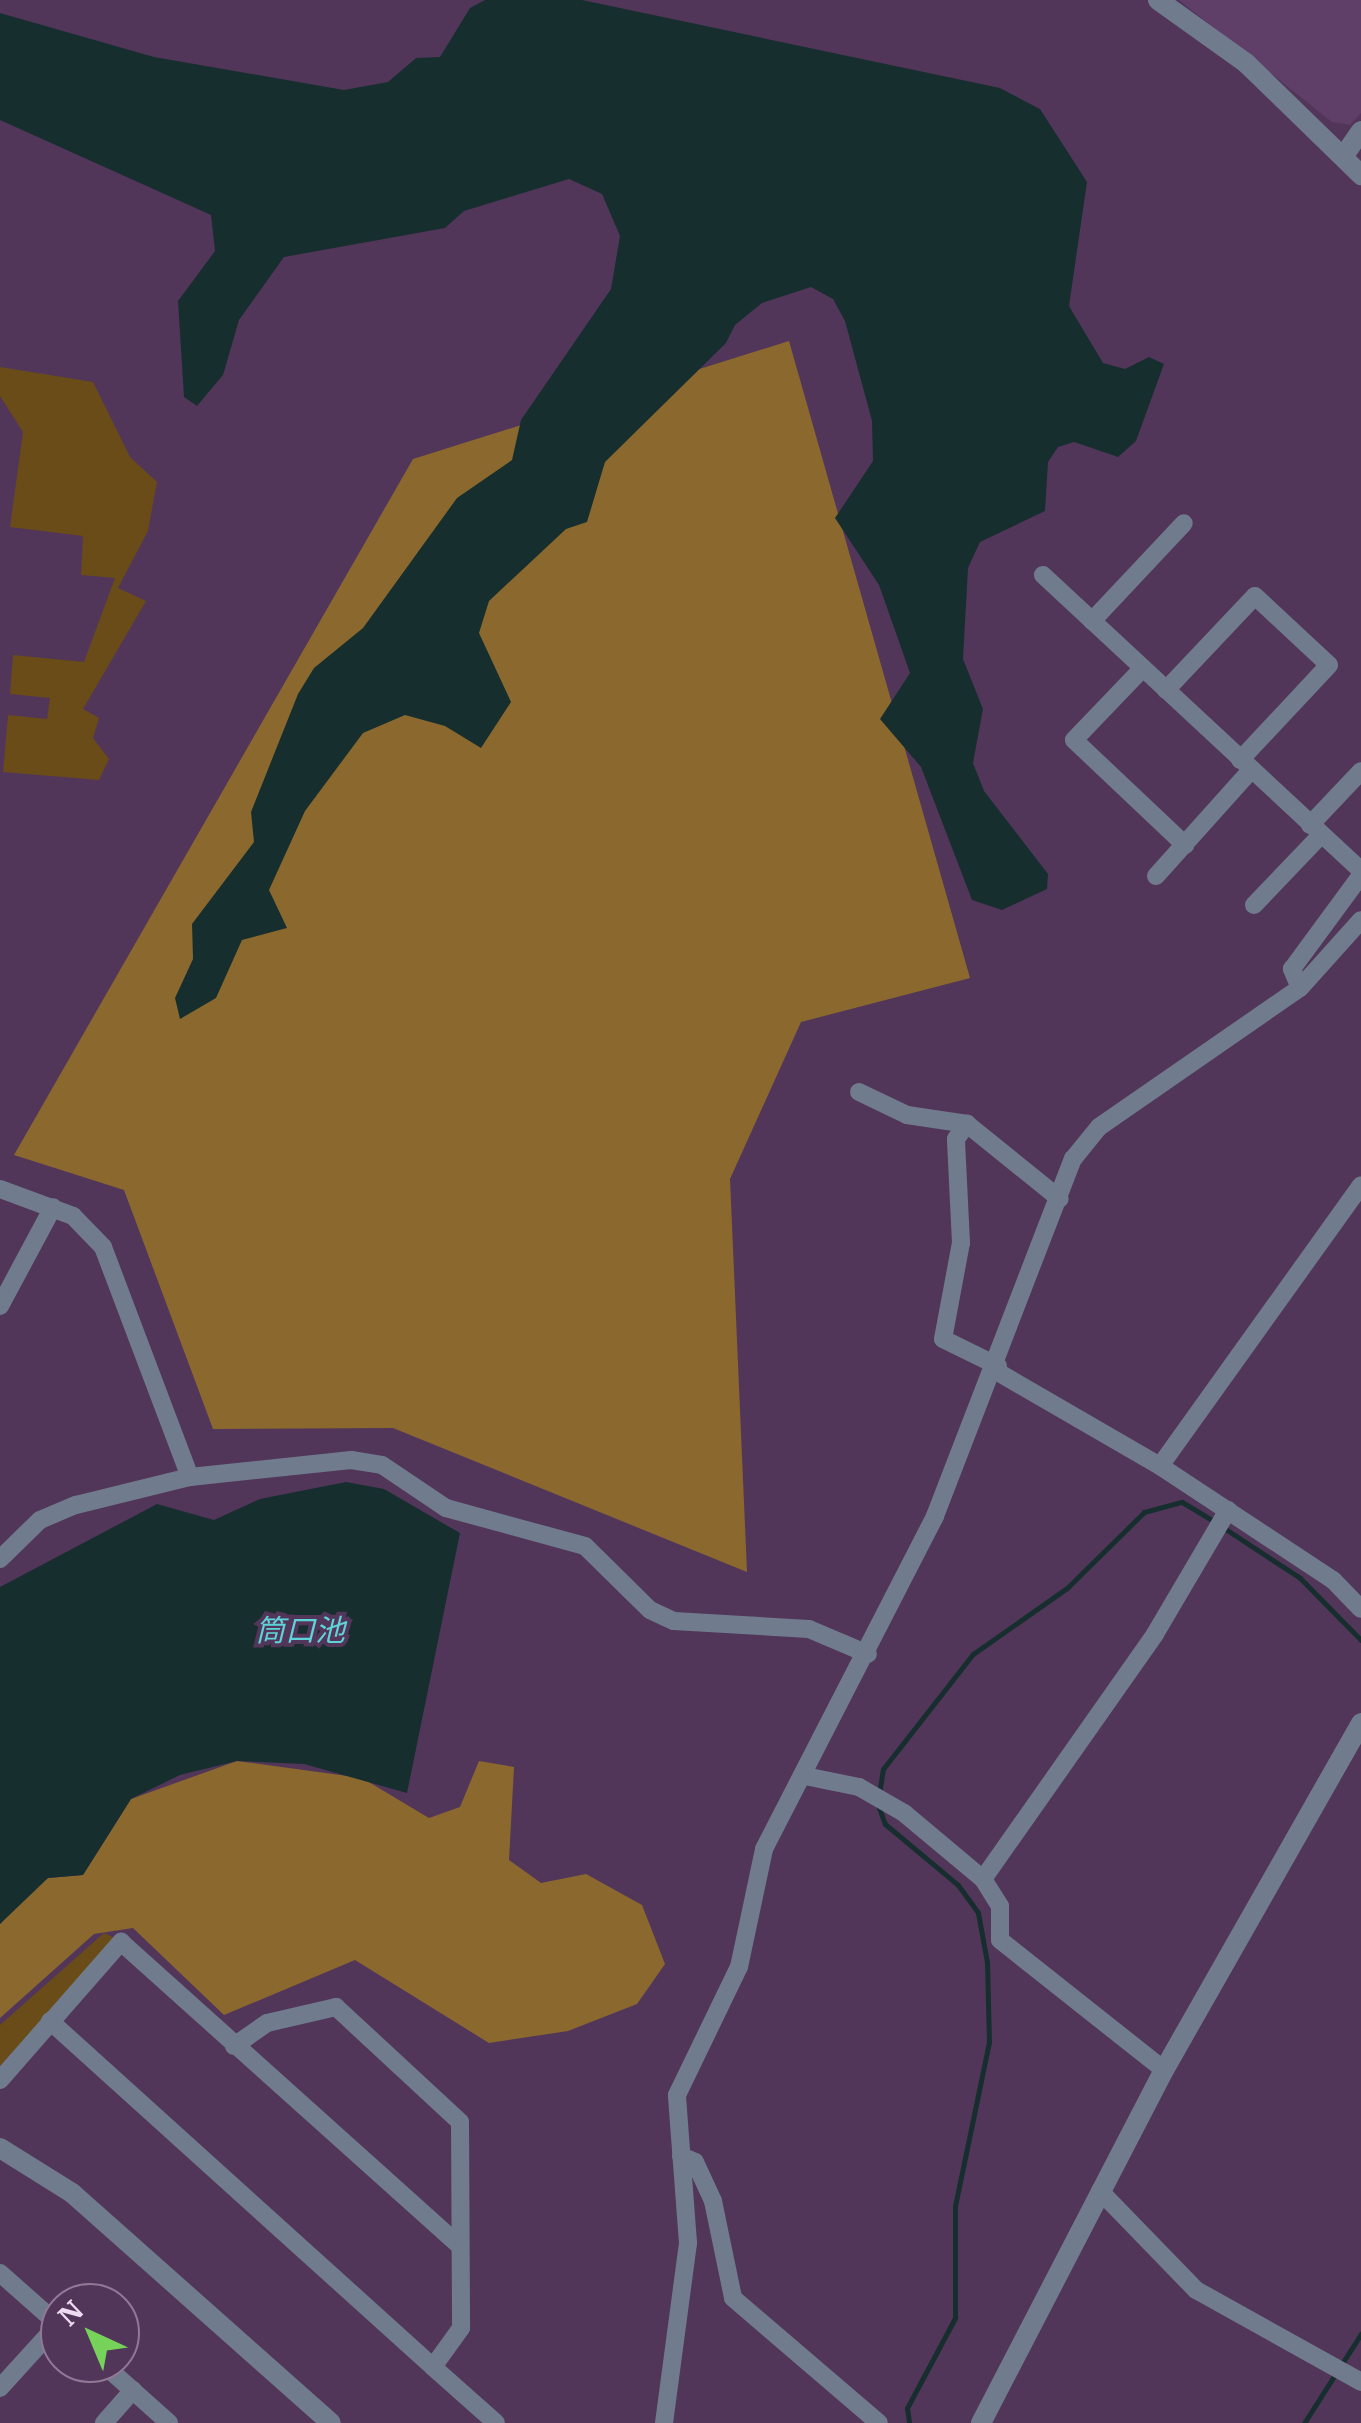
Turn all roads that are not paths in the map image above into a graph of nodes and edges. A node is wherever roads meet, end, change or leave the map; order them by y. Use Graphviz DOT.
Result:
graph roads {
  1 [pos="1158,0"];
  2 [pos="1361,131"];
  3 [pos="1345,154"];
  4 [pos="1361,175"];
  5 [pos="1184,523"];
  6 [pos="1044,575"];
  7 [pos="1092,621"];
  8 [pos="1142,669"];
  9 [pos="1166,690"];
  10 [pos="1246,765"];
  11 [pos="1361,771"];
  12 [pos="1315,830"];
  13 [pos="1185,845"];
  14 [pos="1361,873"];
  15 [pos="1156,876"];
  16 [pos="1254,904"];
  17 [pos="1361,920"];
  18 [pos="1300,988"];
  19 [pos="859,1092"];
  20 [pos="967,1124"];
  21 [pos="1361,1185"];
  22 [pos="0,1189"];
  23 [pos="1060,1199"];
  24 [pos="52,1207"];
  25 [pos="0,1306"];
  26 [pos="997,1368"];
  27 [pos="1160,1466"];
  28 [pos="190,1477"];
  29 [pos="1228,1510"];
  30 [pos="0,1559"];
  31 [pos="1361,1609"];
  32 [pos="868,1654"];
  33 [pos="1361,1723"];
  34 [pos="805,1776"];
  35 [pos="984,1879"];
  36 [pos="50,2022"];
  37 [pos="234,2046"];
  38 [pos="1164,2070"];
  39 [pos="0,2080"];
  40 [pos="0,2148"];
  41 [pos="681,2156"];
  42 [pos="1100,2191"];
  43 [pos="457,2244"];
  44 [pos="0,2272"];
  45 [pos="40,2308"];
  46 [pos="40,2345"];
  47 [pos="432,2366"];
  48 [pos="1361,2382"];
  49 [pos="125,2383"];
  50 [pos="0,2388"];
  51 [pos="133,2390"];
  52 [pos="104,2423"];
  53 [pos="169,2423"];
  54 [pos="331,2423"];
  55 [pos="496,2423"];
  56 [pos="664,2423"];
  57 [pos="879,2423"];
  58 [pos="981,2423"];
  1 -- 3 [label="street"];
  2 -- 3 [label="street"];
  3 -- 4 [label="street"];
  5 -- 7 [label="street"];
  6 -- 7 [label="street"];
  7 -- 8 [label="street"];
  8 -- 9 [label="street"];
  8 -- 13 [label="street"];
  9 -- 10 [label="street"];
  9 -- 10 [label="street"];
  10 -- 12 [label="street"];
  10 -- 13 [label="street"];
  11 -- 12 [label="street"];
  12 -- 14 [label="street"];
  12 -- 16 [label="street"];
  13 -- 15 [label="street"];
  14 -- 18 [label="street"];
  17 -- 18 [label="street"];
  18 -- 23 [label="street"];
  19 -- 20 [label="street"];
  20 -- 23 [label="street"];
  20 -- 26 [label="street"];
  21 -- 27 [label="street"];
  22 -- 24 [label="street"];
  23 -- 26 [label="street"];
  24 -- 25 [label="street"];
  24 -- 28 [label="street"];
  26 -- 27 [label="street"];
  26 -- 32 [label="street"];
  27 -- 29 [label="street"];
  28 -- 30 [label="street"];
  28 -- 32 [label="street"];
  29 -- 31 [label="street"];
  29 -- 35 [label="street"];
  32 -- 34 [label="street"];
  33 -- 38 [label="street"];
  34 -- 35 [label="street"];
  34 -- 41 [label="street"];
  35 -- 38 [label="street"];
  36 -- 37 [label="street"];
  36 -- 39 [label="street"];
  36 -- 47 [label="street"];
  37 -- 43 [label="street"];
  37 -- 43 [label="street"];
  38 -- 42 [label="street"];
  40 -- 54 [label="street"];
  41 -- 56 [label="street"];
  41 -- 57 [label="street"];
  42 -- 48 [label="street"];
  42 -- 58 [label="street"];
  43 -- 47 [label="street"];
  44 -- 45 [label="street"];
  46 -- 50 [label="street"];
  47 -- 55 [label="street"];
  49 -- 51 [label="street"];
  51 -- 52 [label="street"];
  51 -- 53 [label="street"];
}
